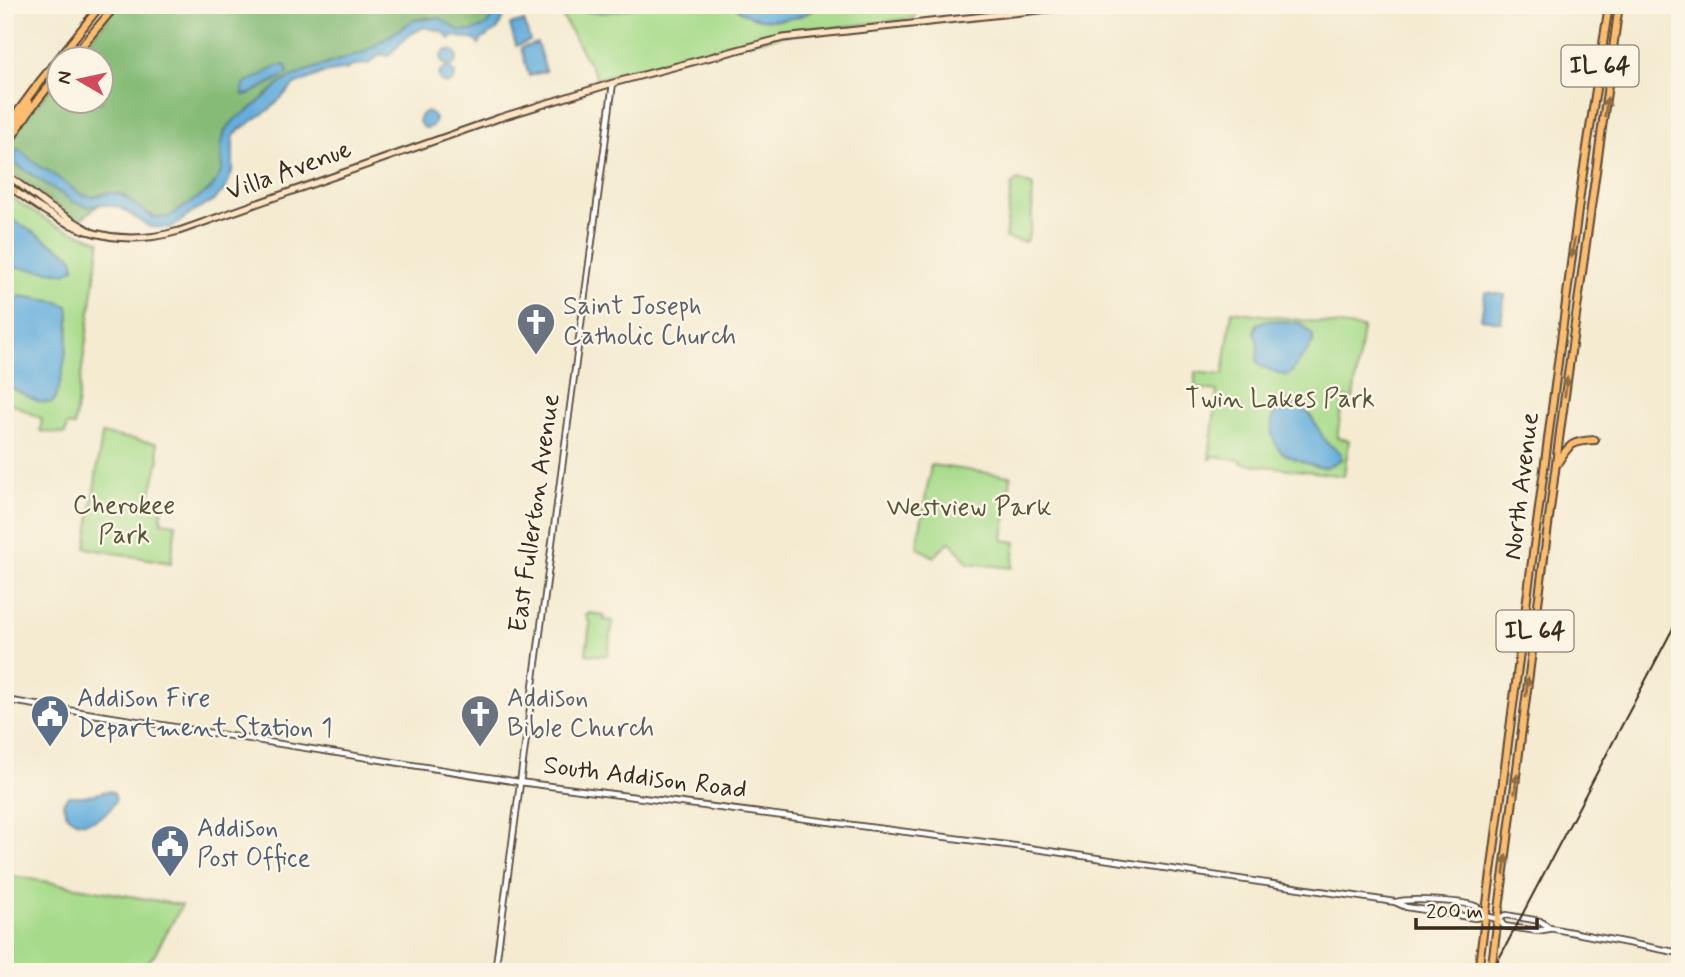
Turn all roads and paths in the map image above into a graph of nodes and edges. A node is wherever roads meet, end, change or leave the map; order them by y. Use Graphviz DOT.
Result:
graph roads {
  1 [pos="101,5"];
  2 [pos="116,5"];
  3 [pos="1086,5"];
  4 [pos="1609,5"];
  5 [pos="1619,5"];
  6 [pos="77,35"];
  7 [pos="85,42"];
  8 [pos="82,46"];
  9 [pos="41,80"];
  10 [pos="613,83"];
  11 [pos="46,89"];
  12 [pos="5,128"];
  13 [pos="5,139"];
  14 [pos="5,148"];
  15 [pos="5,173"];
  16 [pos="5,185"];
  17 [pos="15,191"];
  18 [pos="90,231"];
  19 [pos="1595,440"];
  20 [pos="1556,466"];
  21 [pos="5,700"];
  22 [pos="519,782"];
  23 [pos="1395,902"];
  24 [pos="1485,916"];
  25 [pos="1498,919"];
  26 [pos="1550,928"];
  27 [pos="1680,953"];
  28 [pos="495,972"];
  29 [pos="1478,972"];
  30 [pos="1491,972"];
  1 -- 6 [label="main road"];
  2 -- 7 [label="main road"];
  3 -- 10 [label="main road, Villa Avenue"];
  4 -- 24 [label="main road, North Avenue / IL 64, one-way"];
  20 -- 5 [label="main road, North Avenue / IL 64, one-way"];
  6 -- 7 [label="main road"];
  6 -- 9 [label="main road"];
  7 -- 8 [label="main road"];
  9 -- 12 [label="main road"];
  9 -- 13 [label="main road"];
  10 -- 18 [label="main road, Villa Avenue"];
  10 -- 22 [label="street, East Fullerton Avenue"];
  11 -- 14 [label="main road"];
  15 -- 18 [label="main road, Villa Avenue"];
  16 -- 17 [label="main road"];
  17 -- 18 [label="main road, Villa Avenue"];
  19 -- 20 [label="main road"];
  25 -- 20 [label="main road, North Avenue / IL 64, one-way"];
  21 -- 22 [label="street, South Addison Road"];
  22 -- 23 [label="street, South Addison Road"];
  22 -- 28 [label="street, East Fullerton Avenue"];
  23 -- 24 [label="street"];
  23 -- 24 [label="street"];
  24 -- 25 [label="street"];
  24 -- 29 [label="main road, North Avenue / IL 64"];
  25 -- 26 [label="street"];
  25 -- 26 [label="street"];
  25 -- 30 [label="main road, North Avenue / IL 64"];
  26 -- 27 [label="street"];
}
